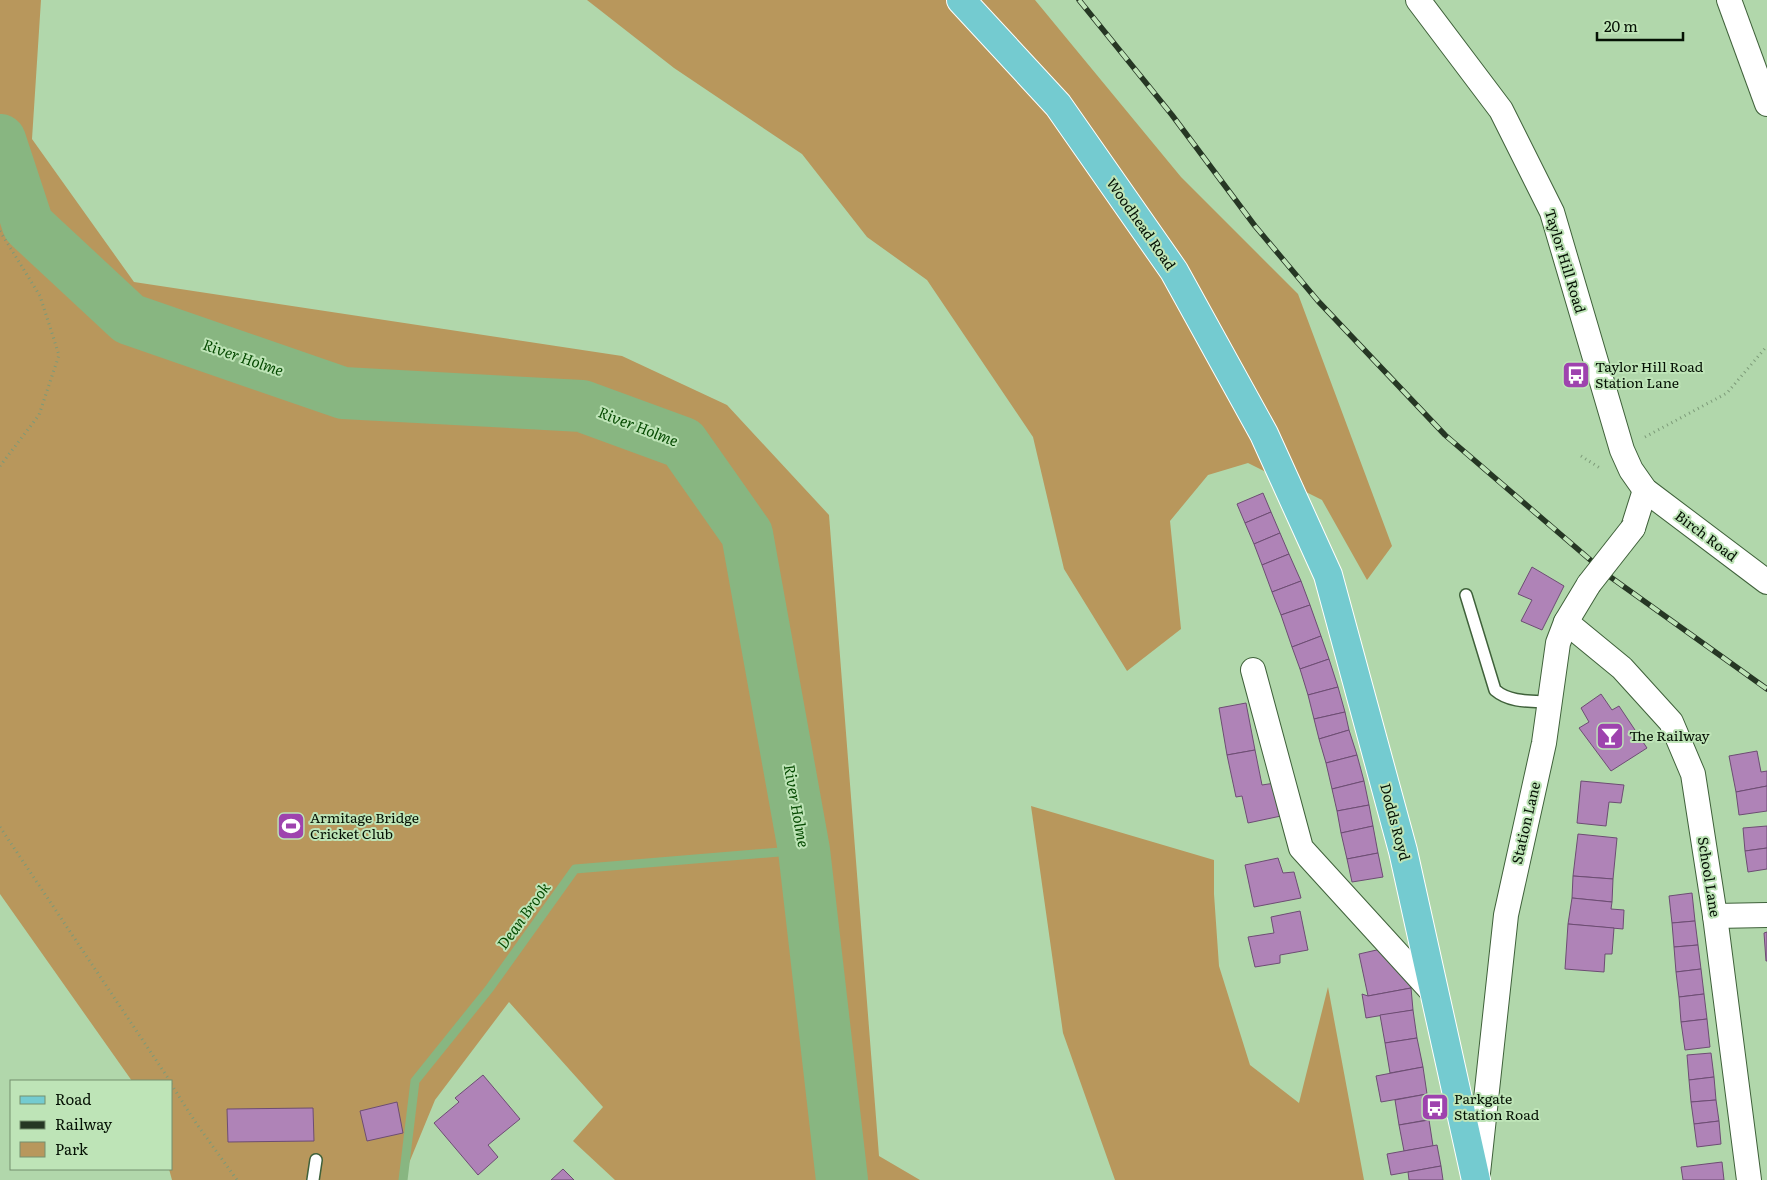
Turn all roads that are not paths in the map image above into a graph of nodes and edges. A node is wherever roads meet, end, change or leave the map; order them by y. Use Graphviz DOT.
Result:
graph roads {
  1 [pos="961,0"];
  2 [pos="1418,0"];
  3 [pos="1729,0"];
  4 [pos="1765,91"];
  5 [pos="1282,474"];
  6 [pos="1645,490"];
  7 [pos="1767,582"];
  8 [pos="1466,595"];
  9 [pos="1566,622"];
  10 [pos="1253,670"];
  11 [pos="1550,702"];
  12 [pos="1767,915"];
  13 [pos="1715,916"];
  14 [pos="1436,996"];
  15 [pos="316,1160"];
  16 [pos="313,1180"];
  17 [pos="1477,1180"];
  18 [pos="1749,1180"];
  1 -- 5 [label="main road, Woodhead Road"];
  2 -- 6 [label="street, Taylor Hill Road"];
  3 -- 4 [label="street"];
  5 -- 14 [label="main road, Dodds Royd"];
  6 -- 7 [label="street, Birch Road"];
  6 -- 9 [label="street, Station Lane, bridge"];
  8 -- 11 [label="lane"];
  9 -- 11 [label="street, Station Lane"];
  9 -- 13 [label="street, School Lane"];
  10 -- 14 [label="street"];
  11 -- 17 [label="street, Station Lane"];
  12 -- 13 [label="street"];
  13 -- 18 [label="street, School Lane"];
  14 -- 17 [label="main road, Dodds Royd"];
  15 -- 16 [label="lane"];
}
